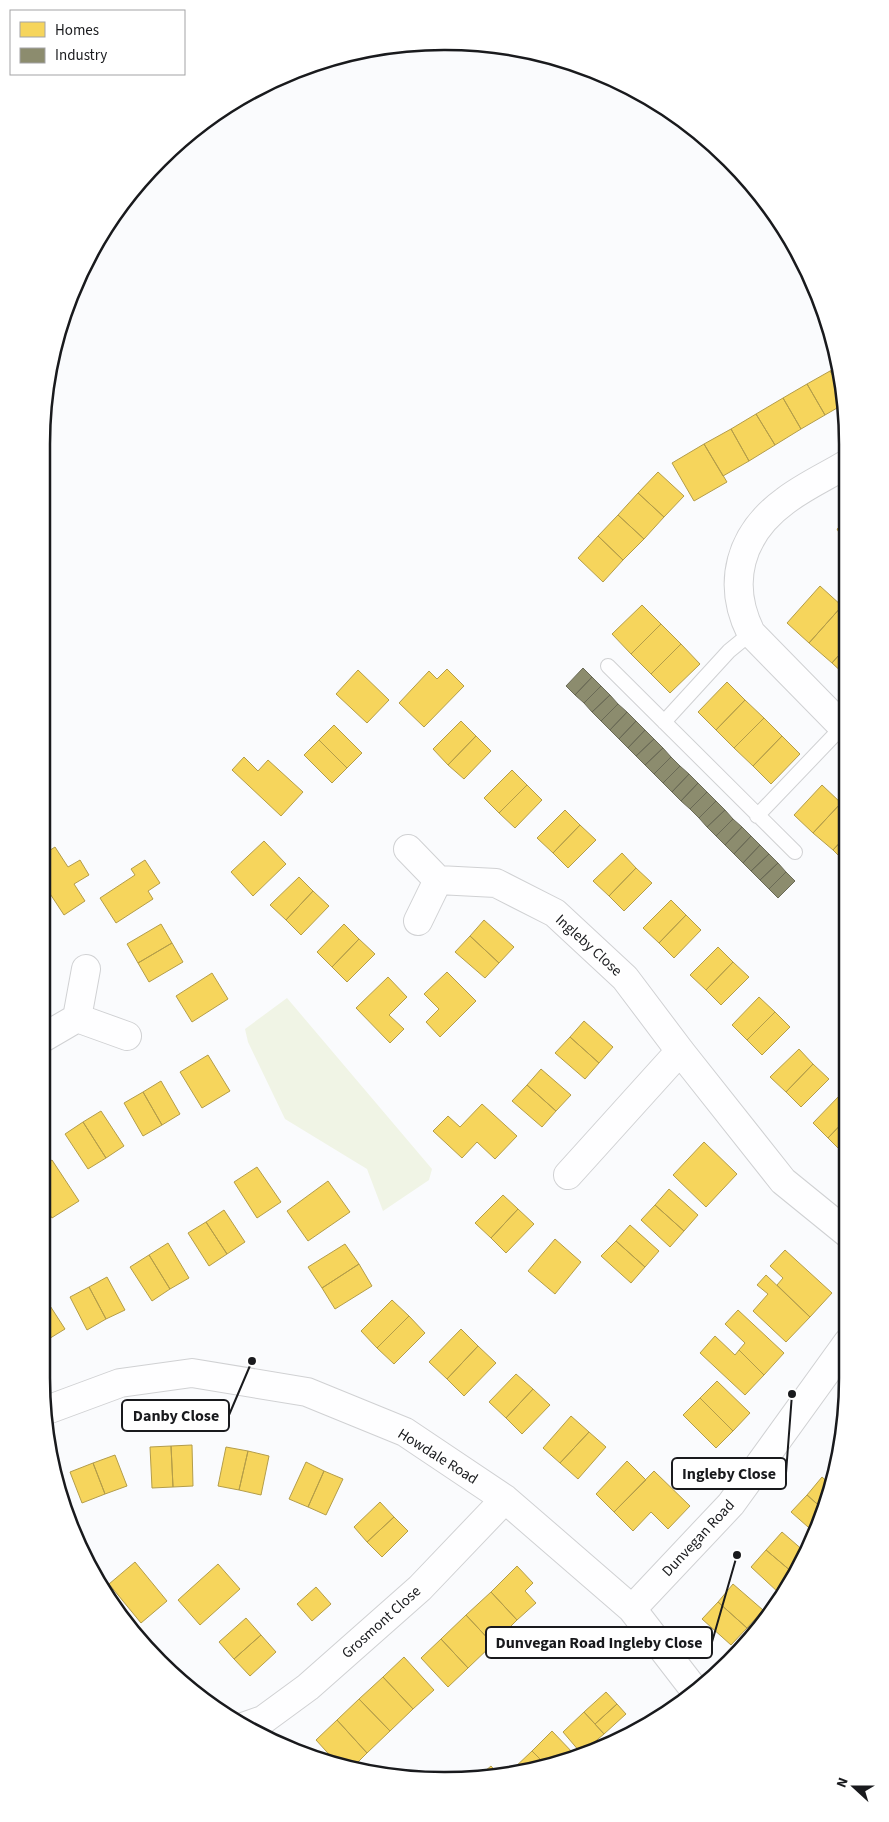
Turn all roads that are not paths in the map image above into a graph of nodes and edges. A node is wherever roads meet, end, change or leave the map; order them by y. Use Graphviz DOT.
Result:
graph roads {
  1 [pos="839,468"];
  2 [pos="751,633"];
  3 [pos="608,666"];
  4 [pos="664,722"];
  5 [pos="839,723"];
  6 [pos="839,733"];
  7 [pos="758,816"];
  8 [pos="408,849"];
  9 [pos="795,852"];
  10 [pos="438,880"];
  11 [pos="418,921"];
  12 [pos="86,969"];
  13 [pos="77,1018"];
  14 [pos="50,1034"];
  15 [pos="126,1036"];
  16 [pos="680,1051"];
  17 [pos="568,1175"];
  18 [pos="839,1226"];
  19 [pos="839,1354"];
  20 [pos="51,1408"];
  21 [pos="505,1499"];
  22 [pos="632,1609"];
  23 [pos="691,1685"];
  24 [pos="255,1723"];
  1 -- 2 [label="street"];
  2 -- 4 [label="lane"];
  2 -- 5 [label="street"];
  3 -- 4 [label="lane"];
  4 -- 7 [label="lane"];
  6 -- 7 [label="lane"];
  7 -- 9 [label="lane"];
  8 -- 10 [label="street"];
  10 -- 11 [label="street"];
  10 -- 16 [label="street, Ingleby Close"];
  12 -- 13 [label="street"];
  13 -- 14 [label="street"];
  13 -- 15 [label="street"];
  16 -- 17 [label="street"];
  16 -- 18 [label="street, Ingleby Close"];
  19 -- 22 [label="street, Dunvegan Road"];
  20 -- 21 [label="street, Howdale Road"];
  21 -- 22 [label="street, Howdale Road"];
  21 -- 24 [label="street, Grosmont Close"];
  22 -- 23 [label="street, Howdale Road"];
}
